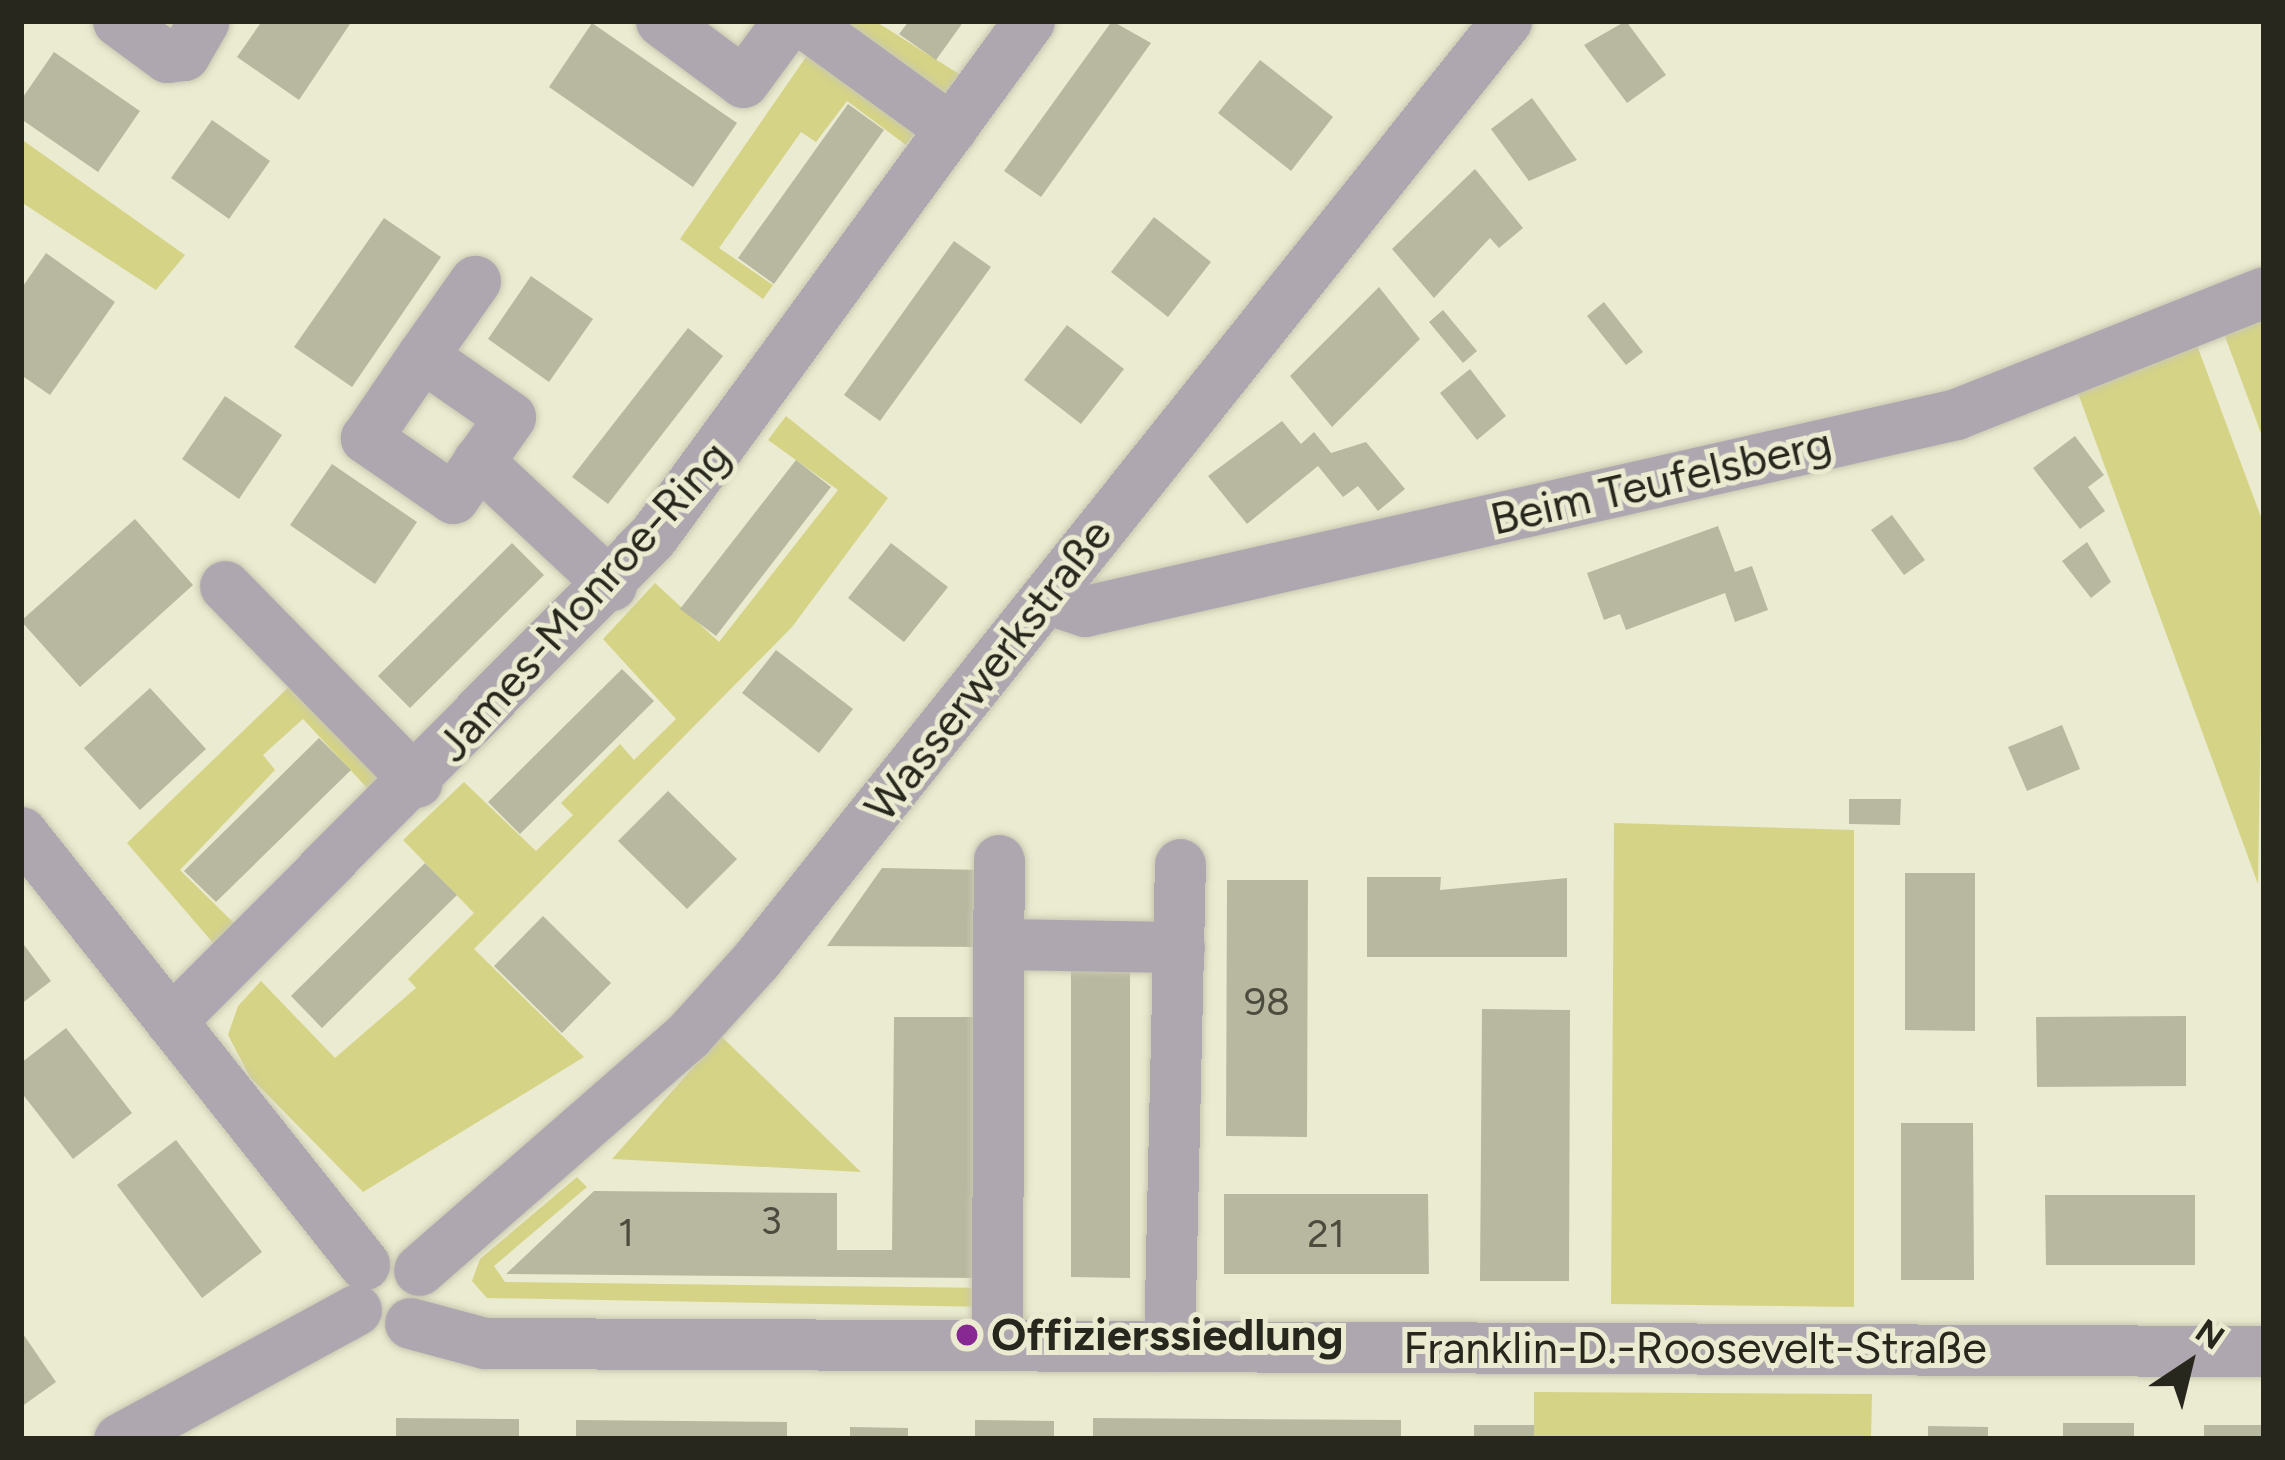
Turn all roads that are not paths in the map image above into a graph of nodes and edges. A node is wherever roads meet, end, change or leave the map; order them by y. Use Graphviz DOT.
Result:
graph roads {
  1 [pos="118,21"];
  2 [pos="204,21"];
  3 [pos="661,21"];
  4 [pos="788,21"];
  5 [pos="802,21"];
  6 [pos="1029,21"];
  7 [pos="1506,21"];
  8 [pos="951,129"];
  9 [pos="475,281"];
  10 [pos="2264,292"];
  11 [pos="422,356"];
  12 [pos="478,461"];
  13 [pos="610,585"];
  14 [pos="225,586"];
  15 [pos="1045,598"];
  16 [pos="417,782"];
  17 [pos="21,832"];
  18 [pos="999,860"];
  19 [pos="1180,864"];
  20 [pos="1000,944"];
  21 [pos="1179,947"];
  22 [pos="171,1022"];
  23 [pos="419,1270"];
  24 [pos="360,1287"];
  25 [pos="410,1323"];
  26 [pos="997,1346"];
  27 [pos="1169,1346"];
  28 [pos="2264,1351"];
  29 [pos="119,1439"];
  1 -- 2 [label="street"];
  3 -- 4 [label="street"];
  5 -- 8 [label="street"];
  6 -- 8 [label="street, James-Monroe-Ring"];
  7 -- 15 [label="street, Wasserwerkstraße"];
  8 -- 13 [label="street, James-Monroe-Ring"];
  9 -- 11 [label="street"];
  10 -- 15 [label="street, Beim Teufelsberg"];
  11 -- 12 [label="street"];
  11 -- 12 [label="street"];
  12 -- 13 [label="street"];
  13 -- 16 [label="street, James-Monroe-Ring"];
  14 -- 16 [label="street"];
  15 -- 23 [label="street, Wasserwerkstraße"];
  16 -- 22 [label="street, James-Monroe-Ring"];
  17 -- 22 [label="street"];
  18 -- 20 [label="street"];
  19 -- 21 [label="street"];
  20 -- 21 [label="street"];
  20 -- 26 [label="street"];
  21 -- 27 [label="street"];
  22 -- 24 [label="street"];
  23 -- 24 [label="street"];
  23 -- 25 [label="street"];
  24 -- 25 [label="street, Franklin-D.-Roosevelt-Straße"];
  24 -- 29 [label="street"];
  25 -- 26 [label="street, Franklin-D.-Roosevelt-Straße"];
  26 -- 27 [label="street, Franklin-D.-Roosevelt-Straße"];
  27 -- 28 [label="street, Franklin-D.-Roosevelt-Straße"];
}
